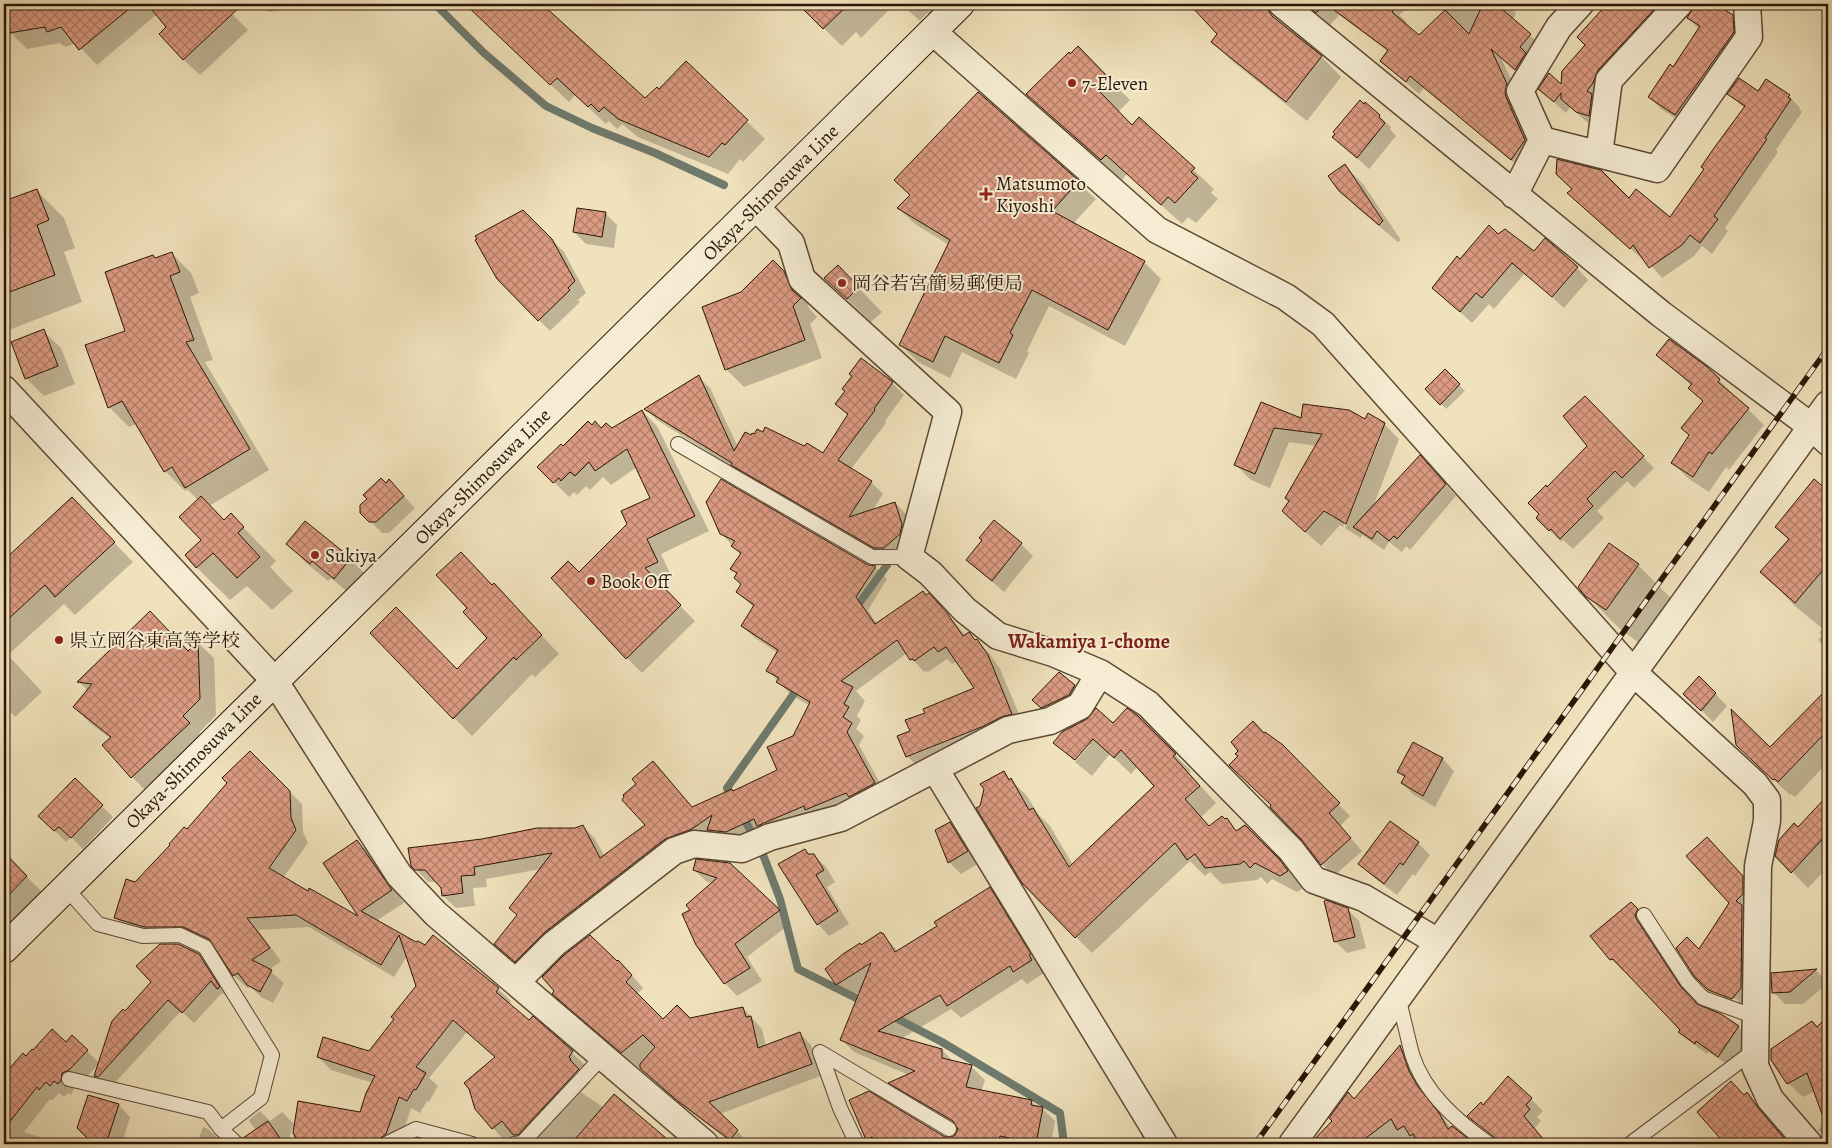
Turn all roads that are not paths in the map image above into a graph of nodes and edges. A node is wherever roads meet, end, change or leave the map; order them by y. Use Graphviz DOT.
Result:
graph roads {
  1 [pos="960,4"];
  2 [pos="1282,4"];
  3 [pos="1580,4"];
  4 [pos="1678,4"];
  5 [pos="1747,4"];
  6 [pos="932,31"];
  7 [pos="1542,140"];
  8 [pos="1599,154"];
  9 [pos="1514,194"];
  10 [pos="756,206"];
  11 [pos="4,389"];
  12 [pos="1828,404"];
  13 [pos="1820,435"];
  14 [pos="678,444"];
  15 [pos="909,557"];
  16 [pos="1100,673"];
  17 [pos="1634,674"];
  18 [pos="274,680"];
  19 [pos="935,768"];
  20 [pos="65,887"];
  21 [pos="1644,915"];
  22 [pos="1438,942"];
  23 [pos="4,949"];
  24 [pos="516,982"];
  25 [pos="1398,997"];
  26 [pos="1756,1017"];
  27 [pos="1755,1050"];
  28 [pos="603,1056"];
  29 [pos="69,1079"];
  30 [pos="221,1129"];
  31 [pos="949,1129"];
  32 [pos="237,1144"];
  33 [pos="386,1144"];
  34 [pos="472,1144"];
  35 [pos="514,1144"];
  36 [pos="705,1144"];
  37 [pos="857,1144"];
  38 [pos="1164,1144"];
  39 [pos="1292,1144"];
  40 [pos="1489,1144"];
  41 [pos="1630,1144"];
  42 [pos="1809,1144"];
  1 -- 6 [label="main road, Okaya-Shimosuwa Line"];
  2 -- 9 [label="street"];
  3 -- 7 [label="street"];
  4 -- 8 [label="street"];
  5 -- 8 [label="street"];
  6 -- 10 [label="main road, Okaya-Shimosuwa Line"];
  6 -- 17 [label="street"];
  7 -- 8 [label="street"];
  7 -- 9 [label="street"];
  9 -- 13 [label="street"];
  10 -- 15 [label="street"];
  10 -- 18 [label="main road, Okaya-Shimosuwa Line"];
  11 -- 18 [label="street"];
  12 -- 13 [label="street"];
  13 -- 17 [label="street"];
  14 -- 15 [label="lane"];
  15 -- 16 [label="street"];
  16 -- 19 [label="street"];
  16 -- 22 [label="street"];
  17 -- 22 [label="street"];
  17 -- 26 [label="street"];
  18 -- 20 [label="main road, Okaya-Shimosuwa Line"];
  18 -- 24 [label="street"];
  19 -- 24 [label="street"];
  19 -- 38 [label="street"];
  20 -- 23 [label="main road, Okaya-Shimosuwa Line"];
  20 -- 30 [label="lane"];
  21 -- 26 [label="lane"];
  22 -- 25 [label="street"];
  24 -- 28 [label="street"];
  25 -- 39 [label="street"];
  25 -- 40 [label="lane"];
  26 -- 27 [label="street"];
  27 -- 41 [label="lane"];
  27 -- 42 [label="street"];
  28 -- 35 [label="lane"];
  28 -- 36 [label="street"];
  29 -- 30 [label="lane"];
  30 -- 32 [label="lane"];
  31 -- 37 [label="lane"];
  33 -- 34 [label="lane"];
}
